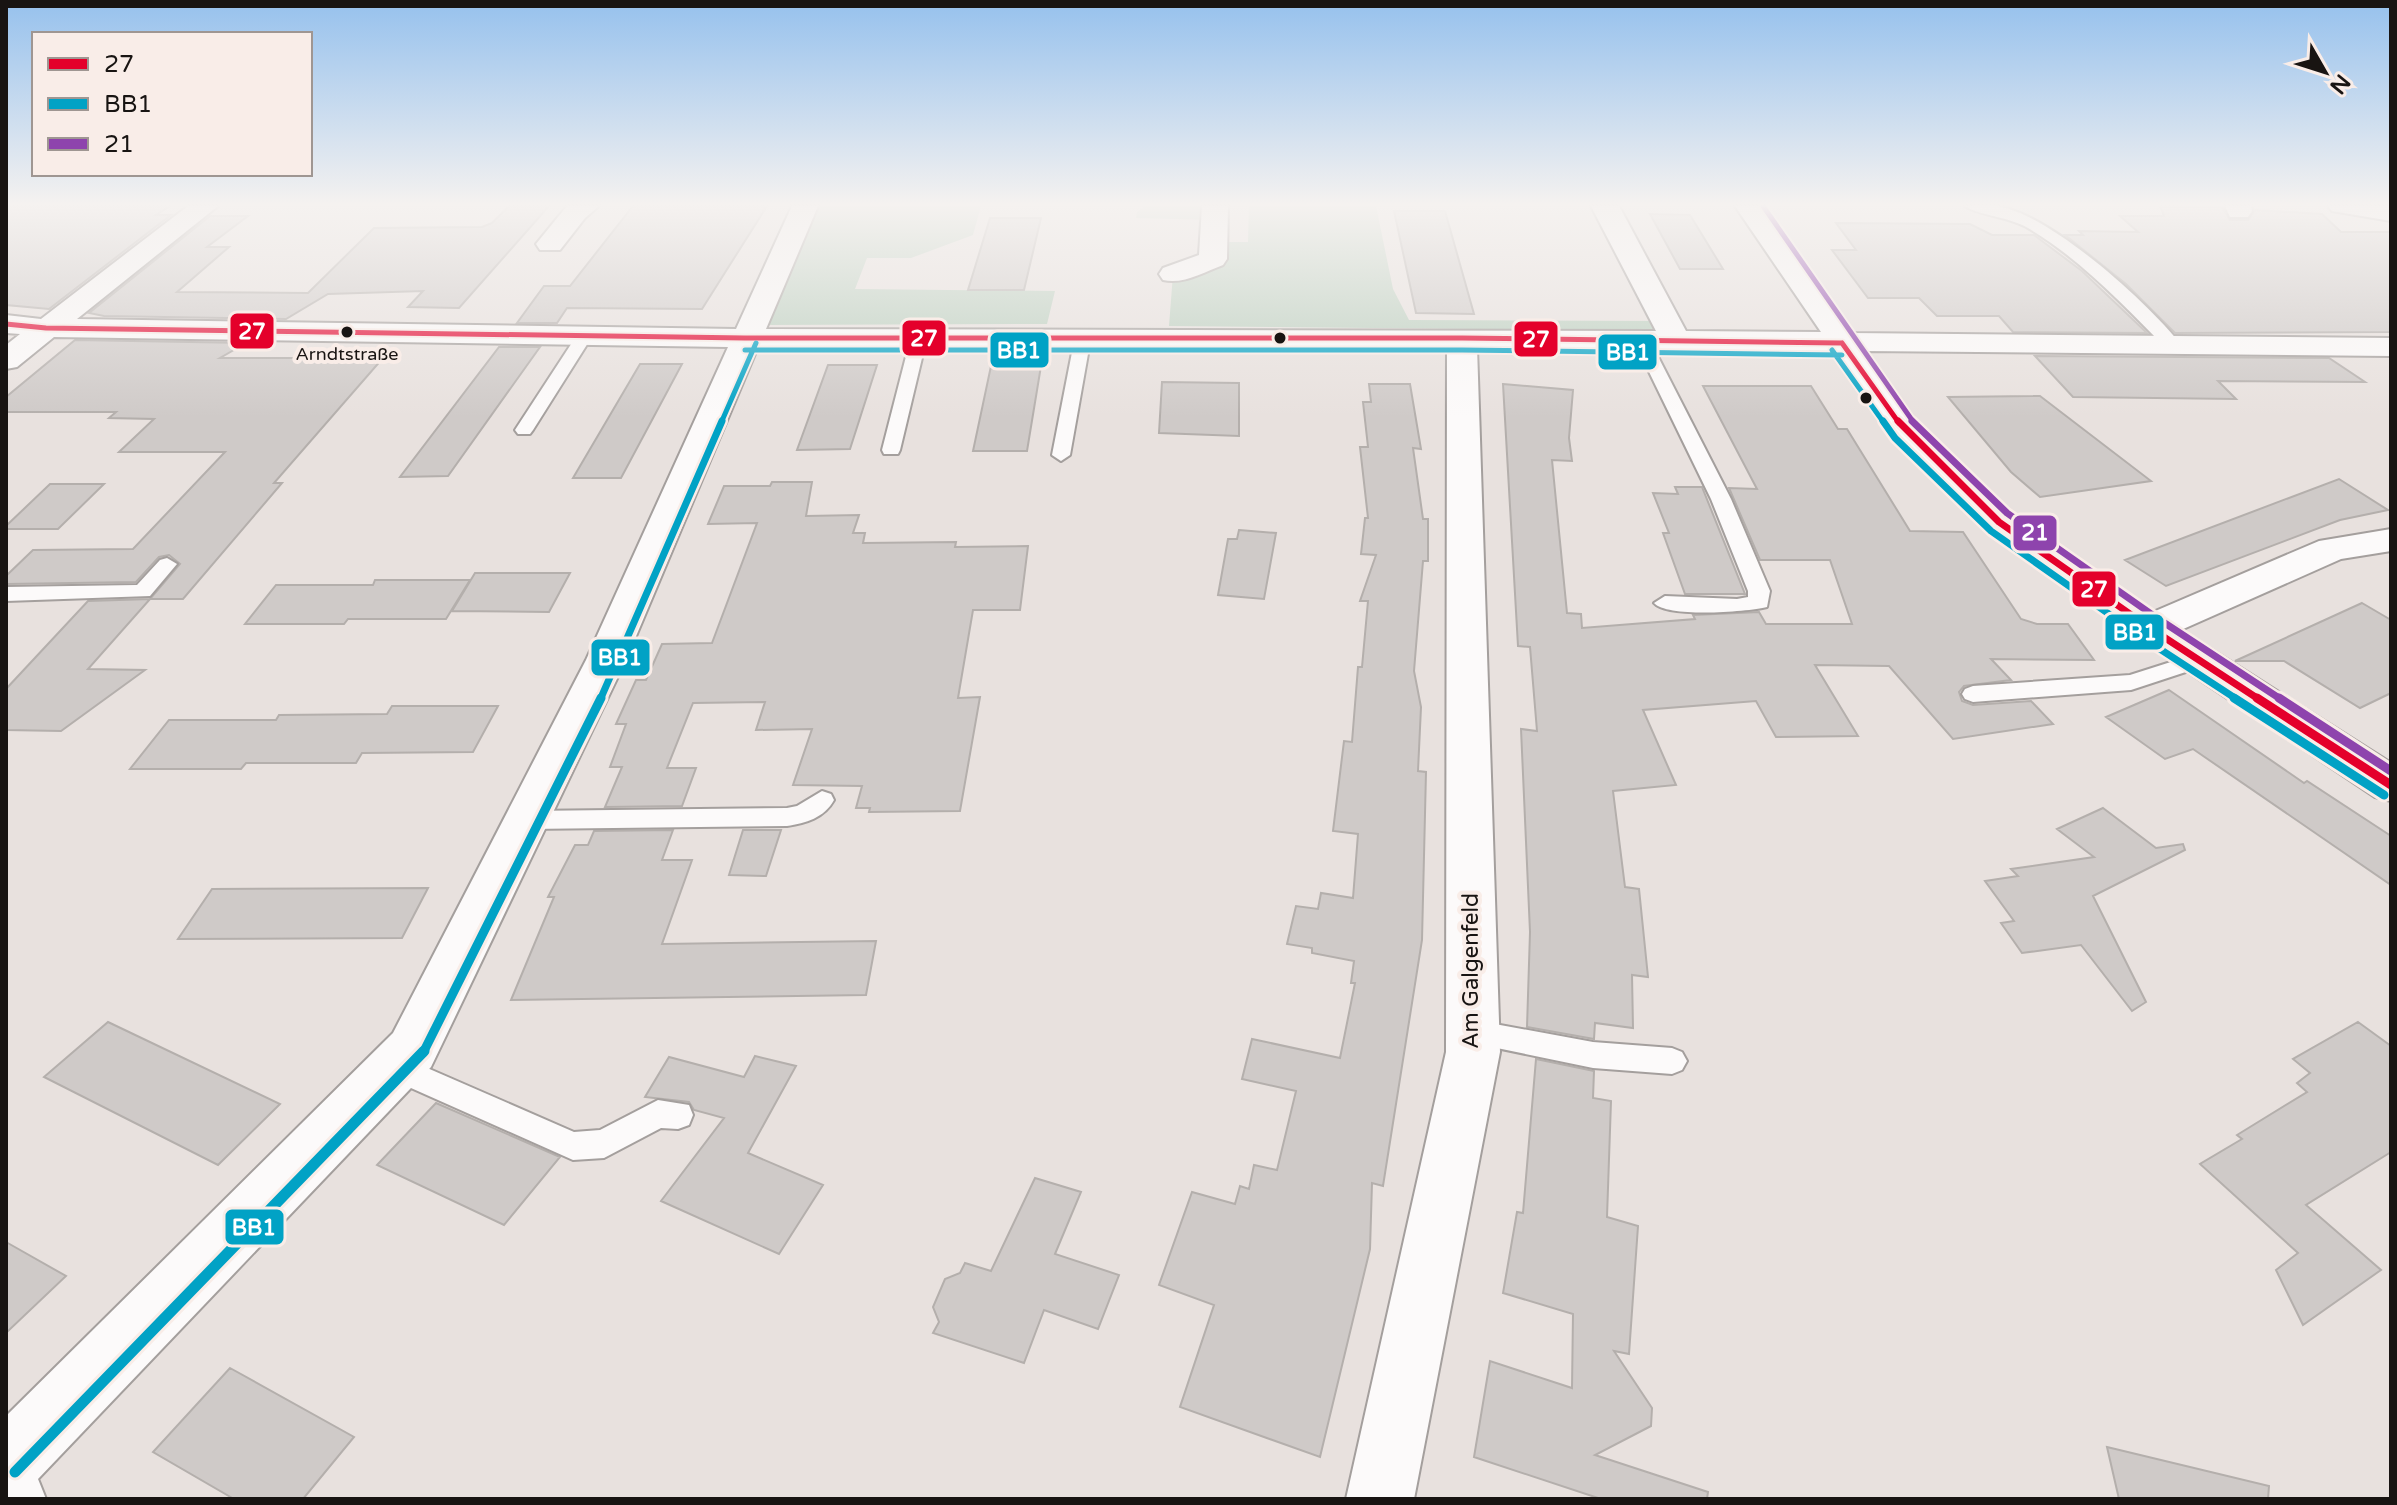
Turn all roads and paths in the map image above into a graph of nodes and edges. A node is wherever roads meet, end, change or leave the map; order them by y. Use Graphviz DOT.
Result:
graph roads {
  1 [pos="113,276"];
  2 [pos="773,276"];
  3 [pos="1643,276"];
  4 [pos="1796,276"];
  5 [pos="2099,276"];
  6 [pos="6,324"];
  7 [pos="46,328"];
  8 [pos="585,335"];
  9 [pos="919,337"];
  10 [pos="1083,337"];
  11 [pos="745,338"];
  12 [pos="1462,338"];
  13 [pos="1642,341"];
  14 [pos="1676,341"];
  15 [pos="1842,343"];
  16 [pos="2174,346"];
  17 [pos="2383,352"];
  18 [pos="6,360"];
  19 [pos="524,430"];
  20 [pos="891,450"];
  21 [pos="1061,455"];
  22 [pos="2391,540"];
  23 [pos="167,564"];
  24 [pos="6,594"];
  25 [pos="1665,603"];
  26 [pos="2150,628"];
  27 [pos="2199,660"];
  28 [pos="1973,694"];
  29 [pos="2391,785"];
  30 [pos="822,800"];
  31 [pos="527,820"];
  32 [pos="1473,1032"];
  33 [pos="1672,1061"];
  34 [pos="395,1067"];
  35 [pos="678,1115"];
  36 [pos="6,1464"];
  37 [pos="6,1496"];
  38 [pos="12,1499"];
  39 [pos="1380,1499"];
  1 -- 7 [label="street"];
  2 -- 11 [label="street"];
  3 -- 14 [label="street"];
  4 -- 15 [label="street"];
  5 -- 16 [label="lane"];
  6 -- 7 [label="street"];
  7 -- 8 [label="street"];
  7 -- 18 [label="street"];
  8 -- 11 [label="street"];
  8 -- 19 [label="lane"];
  9 -- 10 [label="street"];
  9 -- 11 [label="street"];
  9 -- 20 [label="lane"];
  10 -- 12 [label="street"];
  10 -- 21 [label="lane"];
  11 -- 31 [label="street"];
  12 -- 13 [label="street"];
  12 -- 32 [label="street, Am Galgenfeld"];
  13 -- 14 [label="street"];
  13 -- 25 [label="lane"];
  14 -- 15 [label="street"];
  15 -- 16 [label="street"];
  15 -- 26 [label="street"];
  16 -- 17 [label="street"];
  22 -- 26 [label="street"];
  23 -- 24 [label="lane"];
  26 -- 27 [label="street"];
  27 -- 28 [label="lane"];
  27 -- 29 [label="street"];
  30 -- 31 [label="lane"];
  31 -- 34 [label="street"];
  32 -- 33 [label="lane"];
  32 -- 39 [label="street, Am Galgenfeld"];
  34 -- 35 [label="lane"];
  34 -- 36 [label="street"];
  37 -- 38 [label="street"];
}
